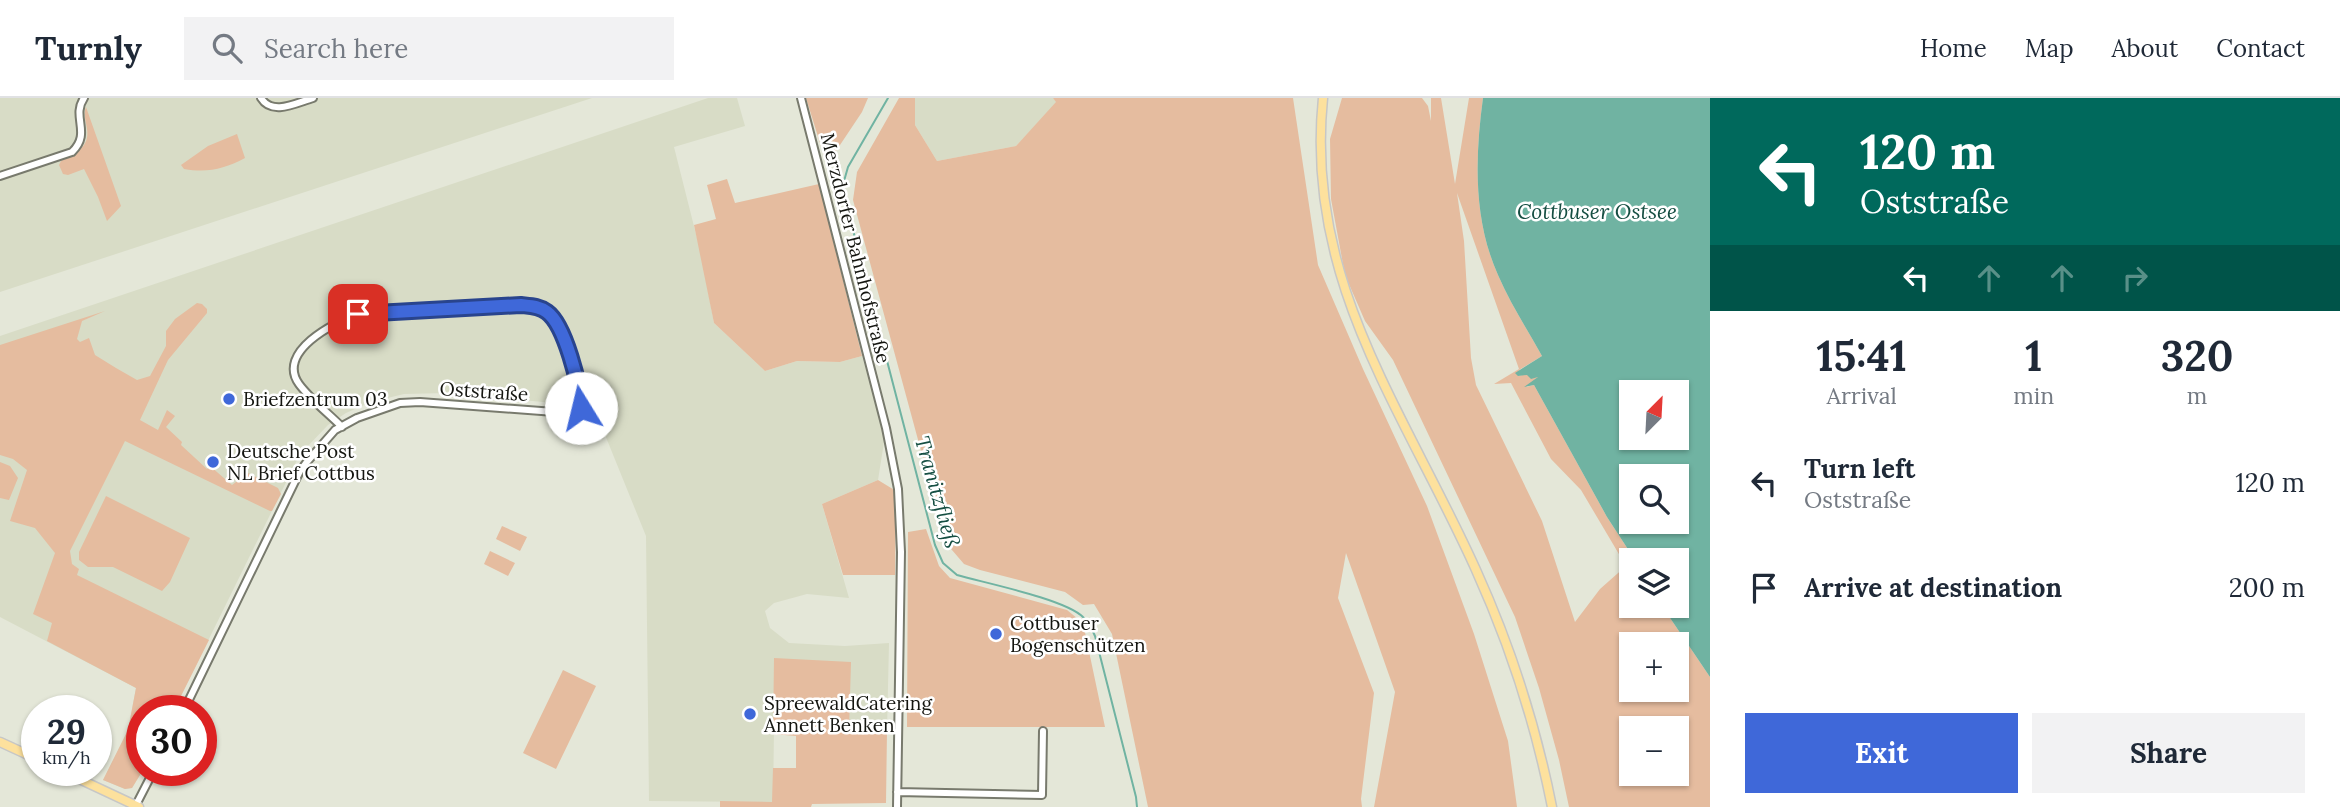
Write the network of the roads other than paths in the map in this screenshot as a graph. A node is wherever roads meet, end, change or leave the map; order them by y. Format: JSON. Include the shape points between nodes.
{"nodes":[{"id":1,"x":84,"y":98,"type":"edge"},
{"id":2,"x":261,"y":98,"type":"edge"},
{"id":3,"x":313,"y":98,"type":"edge"},
{"id":4,"x":801,"y":98,"type":"edge"},
{"id":5,"x":1323,"y":98,"type":"edge"},
{"id":6,"x":0,"y":176,"type":"edge"},
{"id":7,"x":342,"y":427,"type":"junction"},
{"id":8,"x":191,"y":695,"type":"edge"},
{"id":9,"x":1043,"y":731,"type":"dead end"},
{"id":10,"x":0,"y":742,"type":"edge"},
{"id":11,"x":21,"y":752,"type":"edge"},
{"id":12,"x":94,"y":786,"type":"edge"},
{"id":13,"x":146,"y":786,"type":"edge"},
{"id":14,"x":897,"y":792,"type":"junction"},
{"id":15,"x":137,"y":806,"type":"edge"},
{"id":16,"x":897,"y":807,"type":"edge"},
{"id":17,"x":1552,"y":807,"type":"edge"}],
"edges":[{"from":1,"to":6,"type":"street","via":[[78,110],[83,130],[72,152]]},
{"from":2,"to":3,"type":"street","via":[[273,108]]},
{"from":4,"to":14,"type":"street","name":"Merzdorfer Bahnhofstraße","via":[[880,406],[901,510]]},
{"from":5,"to":17,"type":"main road","via":[[1324,202],[1341,282],[1376,370],[1497,618],[1531,718]]},
{"from":7,"to":7,"type":"street","name":"Oststraße","via":[[400,403],[581,414],[580,390],[557,322],[535,306],[358,314],[306,343],[298,352],[293,373]]},
{"from":7,"to":8,"type":"street","name":"Oststraße","via":[[300,471]]},
{"from":9,"to":14,"type":"street","via":[[1042,795]]},
{"from":10,"to":11,"type":"main road"},
{"from":12,"to":15,"type":"main road"},
{"from":13,"to":15,"type":"street"},
{"from":14,"to":16,"type":"street","name":"Merzdorfer Bahnhofstraße"}]}
